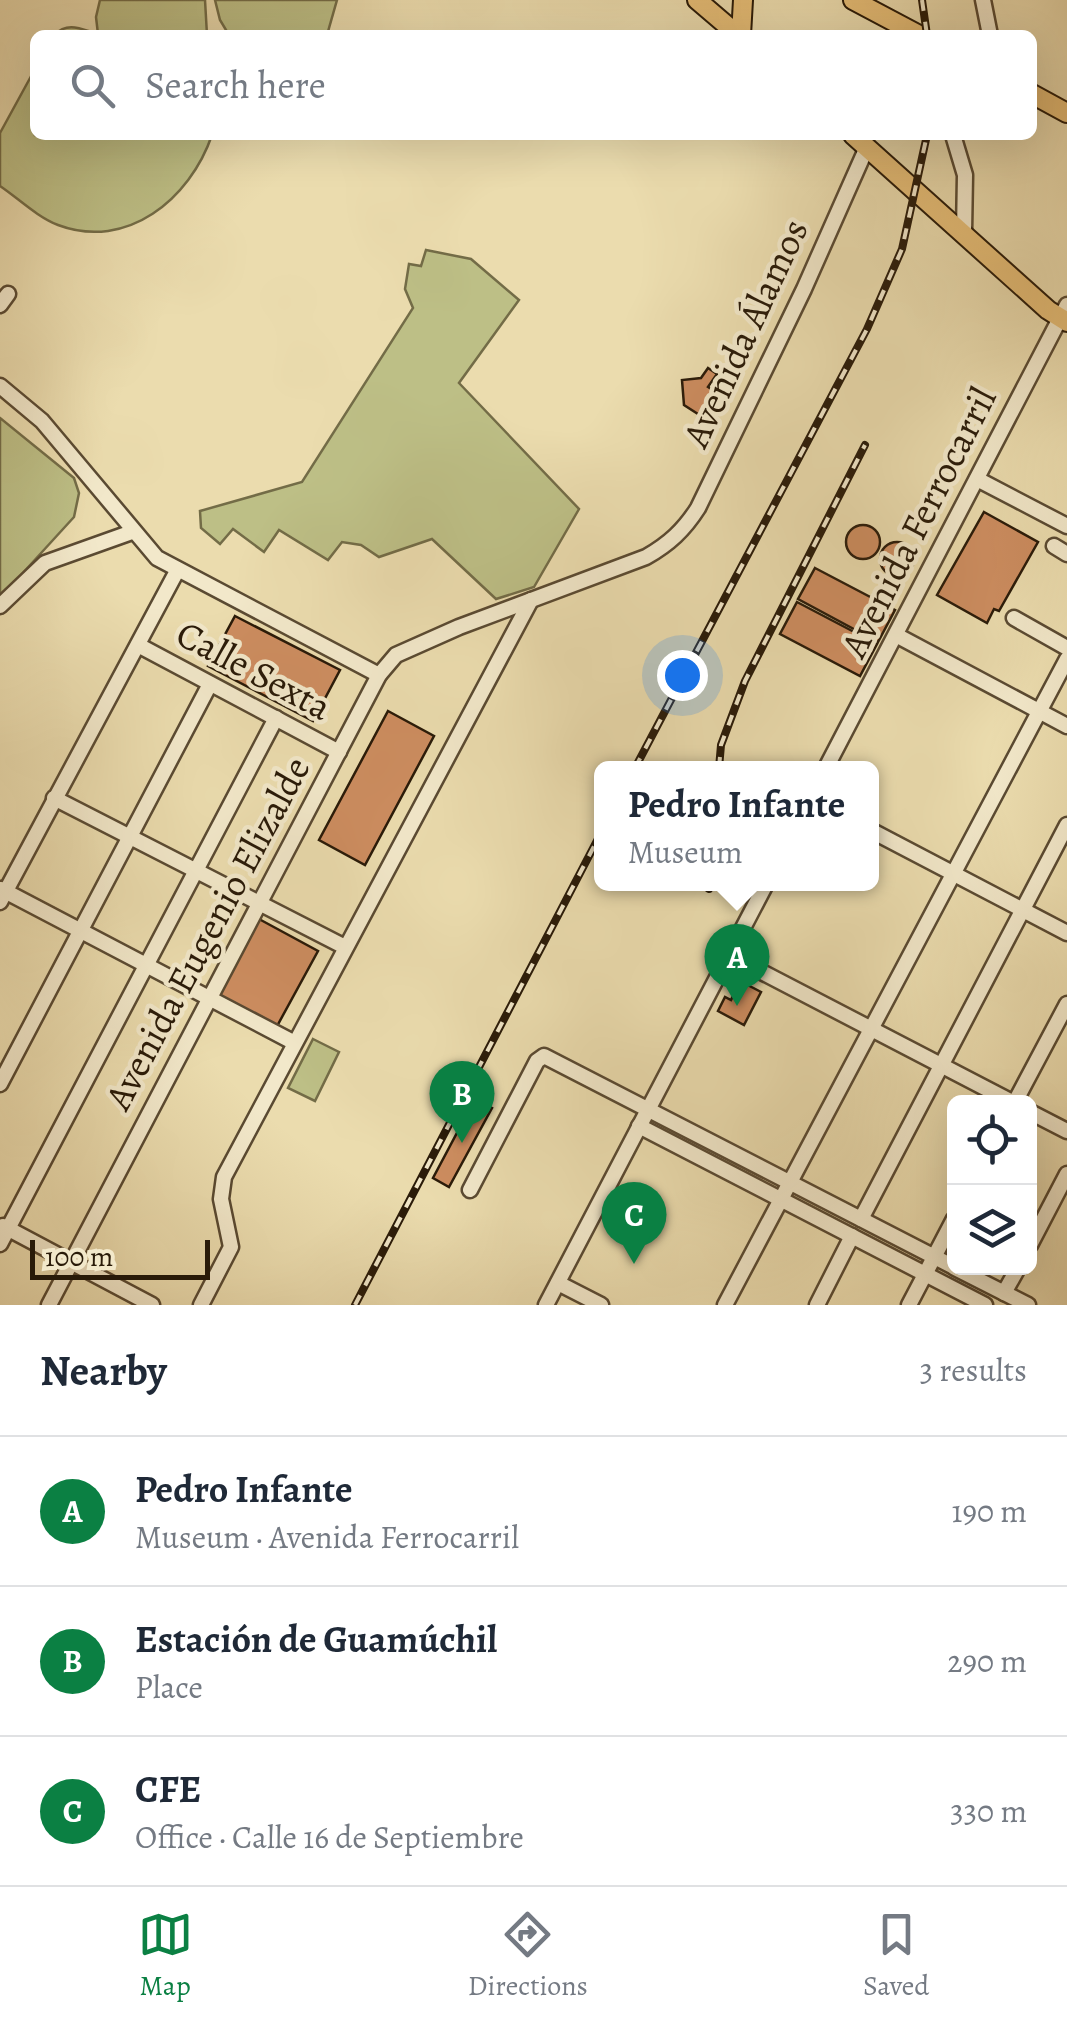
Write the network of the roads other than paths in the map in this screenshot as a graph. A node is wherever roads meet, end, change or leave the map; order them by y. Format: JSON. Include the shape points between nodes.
{"nodes":[{"id":1,"x":696,"y":0,"type":"edge"},
{"id":2,"x":742,"y":0,"type":"edge"},
{"id":3,"x":853,"y":0,"type":"edge"},
{"id":4,"x":984,"y":0,"type":"edge"},
{"id":5,"x":733,"y":30,"type":"edge"},
{"id":6,"x":739,"y":30,"type":"edge"},
{"id":7,"x":910,"y":30,"type":"edge"},
{"id":8,"x":989,"y":30,"type":"edge"},
{"id":9,"x":1037,"y":97,"type":"edge"},
{"id":10,"x":1067,"y":113,"type":"edge"},
{"id":11,"x":954,"y":140,"type":"edge"},
{"id":12,"x":860,"y":141,"type":"edge"},
{"id":13,"x":964,"y":232,"type":"junction"},
{"id":14,"x":1065,"y":315,"type":"edge"},
{"id":15,"x":0,"y":386,"type":"edge"},
{"id":16,"x":977,"y":479,"type":"junction"},
{"id":17,"x":1067,"y":526,"type":"edge"},
{"id":18,"x":132,"y":532,"type":"junction"},
{"id":19,"x":672,"y":541,"type":"joint"},
{"id":20,"x":176,"y":571,"type":"junction"},
{"id":21,"x":531,"y":600,"type":"junction"},
{"id":22,"x":0,"y":606,"type":"edge"},
{"id":23,"x":1014,"y":618,"type":"dead end"},
{"id":24,"x":896,"y":635,"type":"junction"},
{"id":25,"x":138,"y":645,"type":"junction"},
{"id":26,"x":1067,"y":648,"type":"edge"},
{"id":27,"x":1067,"y":659,"type":"edge"},
{"id":28,"x":379,"y":675,"type":"junction"},
{"id":29,"x":210,"y":684,"type":"junction"},
{"id":30,"x":1039,"y":712,"type":"junction"},
{"id":31,"x":276,"y":718,"type":"junction"},
{"id":32,"x":1067,"y":726,"type":"edge"},
{"id":33,"x":339,"y":752,"type":"junction"},
{"id":34,"x":830,"y":761,"type":"edge"},
{"id":35,"x":54,"y":798,"type":"junction"},
{"id":36,"x":1067,"y":826,"type":"edge"},
{"id":37,"x":879,"y":835,"type":"edge"},
{"id":38,"x":130,"y":837,"type":"junction"},
{"id":39,"x":196,"y":871,"type":"junction"},
{"id":40,"x":954,"y":874,"type":"junction"},
{"id":41,"x":762,"y":891,"type":"edge"},
{"id":42,"x":2,"y":894,"type":"edge"},
{"id":43,"x":260,"y":903,"type":"junction"},
{"id":44,"x":1023,"y":909,"type":"junction"},
{"id":45,"x":81,"y":930,"type":"junction"},
{"id":46,"x":1067,"y":932,"type":"edge"},
{"id":47,"x":345,"y":947,"type":"junction"},
{"id":48,"x":729,"y":954,"type":"junction"},
{"id":49,"x":146,"y":965,"type":"junction"},
{"id":50,"x":210,"y":998,"type":"junction"},
{"id":51,"x":1067,"y":1004,"type":"edge"},
{"id":52,"x":871,"y":1029,"type":"junction"},
{"id":53,"x":293,"y":1042,"type":"junction"},
{"id":54,"x":940,"y":1065,"type":"junction"},
{"id":55,"x":0,"y":1084,"type":"edge"},
{"id":56,"x":1000,"y":1095,"type":"edge"},
{"id":57,"x":1018,"y":1095,"type":"edge"},
{"id":58,"x":648,"y":1109,"type":"junction"},
{"id":59,"x":1037,"y":1116,"type":"edge"},
{"id":60,"x":639,"y":1126,"type":"junction"},
{"id":61,"x":1067,"y":1131,"type":"edge"},
{"id":62,"x":1067,"y":1174,"type":"edge"},
{"id":63,"x":790,"y":1182,"type":"junction"},
{"id":64,"x":470,"y":1190,"type":"dead end"},
{"id":65,"x":781,"y":1200,"type":"junction"},
{"id":66,"x":860,"y":1219,"type":"junction"},
{"id":67,"x":4,"y":1226,"type":"edge"},
{"id":68,"x":1037,"y":1232,"type":"edge"},
{"id":69,"x":947,"y":1234,"type":"edge"},
{"id":70,"x":852,"y":1236,"type":"junction"},
{"id":71,"x":0,"y":1244,"type":"edge"},
{"id":72,"x":935,"y":1257,"type":"junction"},
{"id":73,"x":71,"y":1262,"type":"junction"},
{"id":74,"x":947,"y":1263,"type":"edge"},
{"id":75,"x":925,"y":1274,"type":"junction"},
{"id":76,"x":970,"y":1275,"type":"edge"},
{"id":77,"x":1014,"y":1275,"type":"edge"},
{"id":78,"x":558,"y":1283,"type":"junction"},
{"id":79,"x":1004,"y":1293,"type":"junction"},
{"id":80,"x":48,"y":1305,"type":"edge"},
{"id":81,"x":152,"y":1305,"type":"edge"},
{"id":82,"x":201,"y":1305,"type":"edge"},
{"id":83,"x":546,"y":1305,"type":"edge"},
{"id":84,"x":601,"y":1305,"type":"edge"},
{"id":85,"x":725,"y":1305,"type":"edge"},
{"id":86,"x":817,"y":1305,"type":"edge"},
{"id":87,"x":909,"y":1305,"type":"edge"},
{"id":88,"x":985,"y":1305,"type":"edge"},
{"id":89,"x":1028,"y":1305,"type":"edge"}],
"edges":[{"from":1,"to":5,"type":"main road"},
{"from":2,"to":6,"type":"main road"},
{"from":3,"to":7,"type":"main road"},
{"from":4,"to":8,"type":"street"},
{"from":9,"to":10,"type":"main road"},
{"from":11,"to":13,"type":"street","via":[[965,175]]},
{"from":12,"to":13,"type":"main road"},
{"from":12,"to":19,"type":"street","name":"Avenida Álamos","via":[[804,289],[698,508]]},
{"from":13,"to":14,"type":"main road"},
{"from":14,"to":16,"type":"street","name":"Avenida Ferrocarril"},
{"from":15,"to":18,"type":"street","via":[[42,421]]},
{"from":16,"to":17,"type":"street"},
{"from":16,"to":24,"type":"street","name":"Avenida Ferrocarril"},
{"from":18,"to":20,"type":"street"},
{"from":18,"to":22,"type":"street","via":[[45,563]]},
{"from":19,"to":21,"type":"street","name":"Avenida Eugenio Elizalde"},
{"from":20,"to":25,"type":"street"},
{"from":20,"to":28,"type":"street"},
{"from":21,"to":28,"type":"street","name":"Avenida Eugenio Elizalde","via":[[392,657]]},
{"from":21,"to":47,"type":"street"},
{"from":23,"to":26,"type":"street"},
{"from":24,"to":30,"type":"street"},
{"from":24,"to":34,"type":"street","name":"Avenida Ferrocarril"},
{"from":25,"to":29,"type":"street","name":"Calle Sexta"},
{"from":25,"to":35,"type":"street"},
{"from":27,"to":30,"type":"street"},
{"from":28,"to":33,"type":"street","name":"Avenida Eugenio Elizalde"},
{"from":29,"to":31,"type":"street","name":"Calle Sexta"},
{"from":29,"to":38,"type":"street"},
{"from":30,"to":32,"type":"street"},
{"from":30,"to":40,"type":"street"},
{"from":31,"to":33,"type":"street","name":"Calle Sexta"},
{"from":31,"to":39,"type":"street"},
{"from":33,"to":43,"type":"street","name":"Avenida Eugenio Elizalde"},
{"from":35,"to":38,"type":"street"},
{"from":35,"to":42,"type":"street"},
{"from":36,"to":44,"type":"street"},
{"from":37,"to":40,"type":"street"},
{"from":38,"to":39,"type":"street"},
{"from":38,"to":45,"type":"street"},
{"from":39,"to":43,"type":"street"},
{"from":39,"to":49,"type":"street"},
{"from":40,"to":44,"type":"street"},
{"from":40,"to":52,"type":"street"},
{"from":41,"to":48,"type":"street"},
{"from":42,"to":45,"type":"street"},
{"from":43,"to":47,"type":"street"},
{"from":43,"to":50,"type":"street","name":"Avenida Eugenio Elizalde"},
{"from":44,"to":46,"type":"street"},
{"from":44,"to":54,"type":"street"},
{"from":45,"to":49,"type":"street"},
{"from":45,"to":55,"type":"street"},
{"from":47,"to":53,"type":"street"},
{"from":48,"to":52,"type":"street"},
{"from":48,"to":58,"type":"street"},
{"from":49,"to":50,"type":"street"},
{"from":49,"to":67,"type":"street"},
{"from":50,"to":53,"type":"street"},
{"from":50,"to":73,"type":"street","name":"Avenida Eugenio Elizalde"},
{"from":51,"to":57,"type":"street"},
{"from":52,"to":54,"type":"street"},
{"from":52,"to":63,"type":"street"},
{"from":53,"to":82,"type":"street","via":[[224,1178],[221,1199],[231,1247]]},
{"from":54,"to":56,"type":"street"},
{"from":54,"to":66,"type":"street"},
{"from":58,"to":60,"type":"street"},
{"from":58,"to":63,"type":"street"},
{"from":58,"to":64,"type":"street","via":[[541,1056]]},
{"from":59,"to":61,"type":"street"},
{"from":60,"to":65,"type":"street"},
{"from":60,"to":78,"type":"street"},
{"from":62,"to":68,"type":"street"},
{"from":63,"to":65,"type":"street"},
{"from":63,"to":66,"type":"street"},
{"from":65,"to":70,"type":"street"},
{"from":65,"to":85,"type":"street"},
{"from":66,"to":72,"type":"street"},
{"from":67,"to":71,"type":"street"},
{"from":67,"to":73,"type":"street"},
{"from":69,"to":72,"type":"street"},
{"from":70,"to":75,"type":"street"},
{"from":70,"to":86,"type":"street"},
{"from":72,"to":74,"type":"street"},
{"from":72,"to":75,"type":"street"},
{"from":73,"to":80,"type":"street","name":"Avenida Eugenio Elizalde"},
{"from":73,"to":81,"type":"street"},
{"from":75,"to":87,"type":"street"},
{"from":75,"to":88,"type":"street"},
{"from":76,"to":79,"type":"street"},
{"from":77,"to":79,"type":"street"},
{"from":78,"to":83,"type":"street"},
{"from":78,"to":84,"type":"street"},
{"from":79,"to":89,"type":"street"}]}
